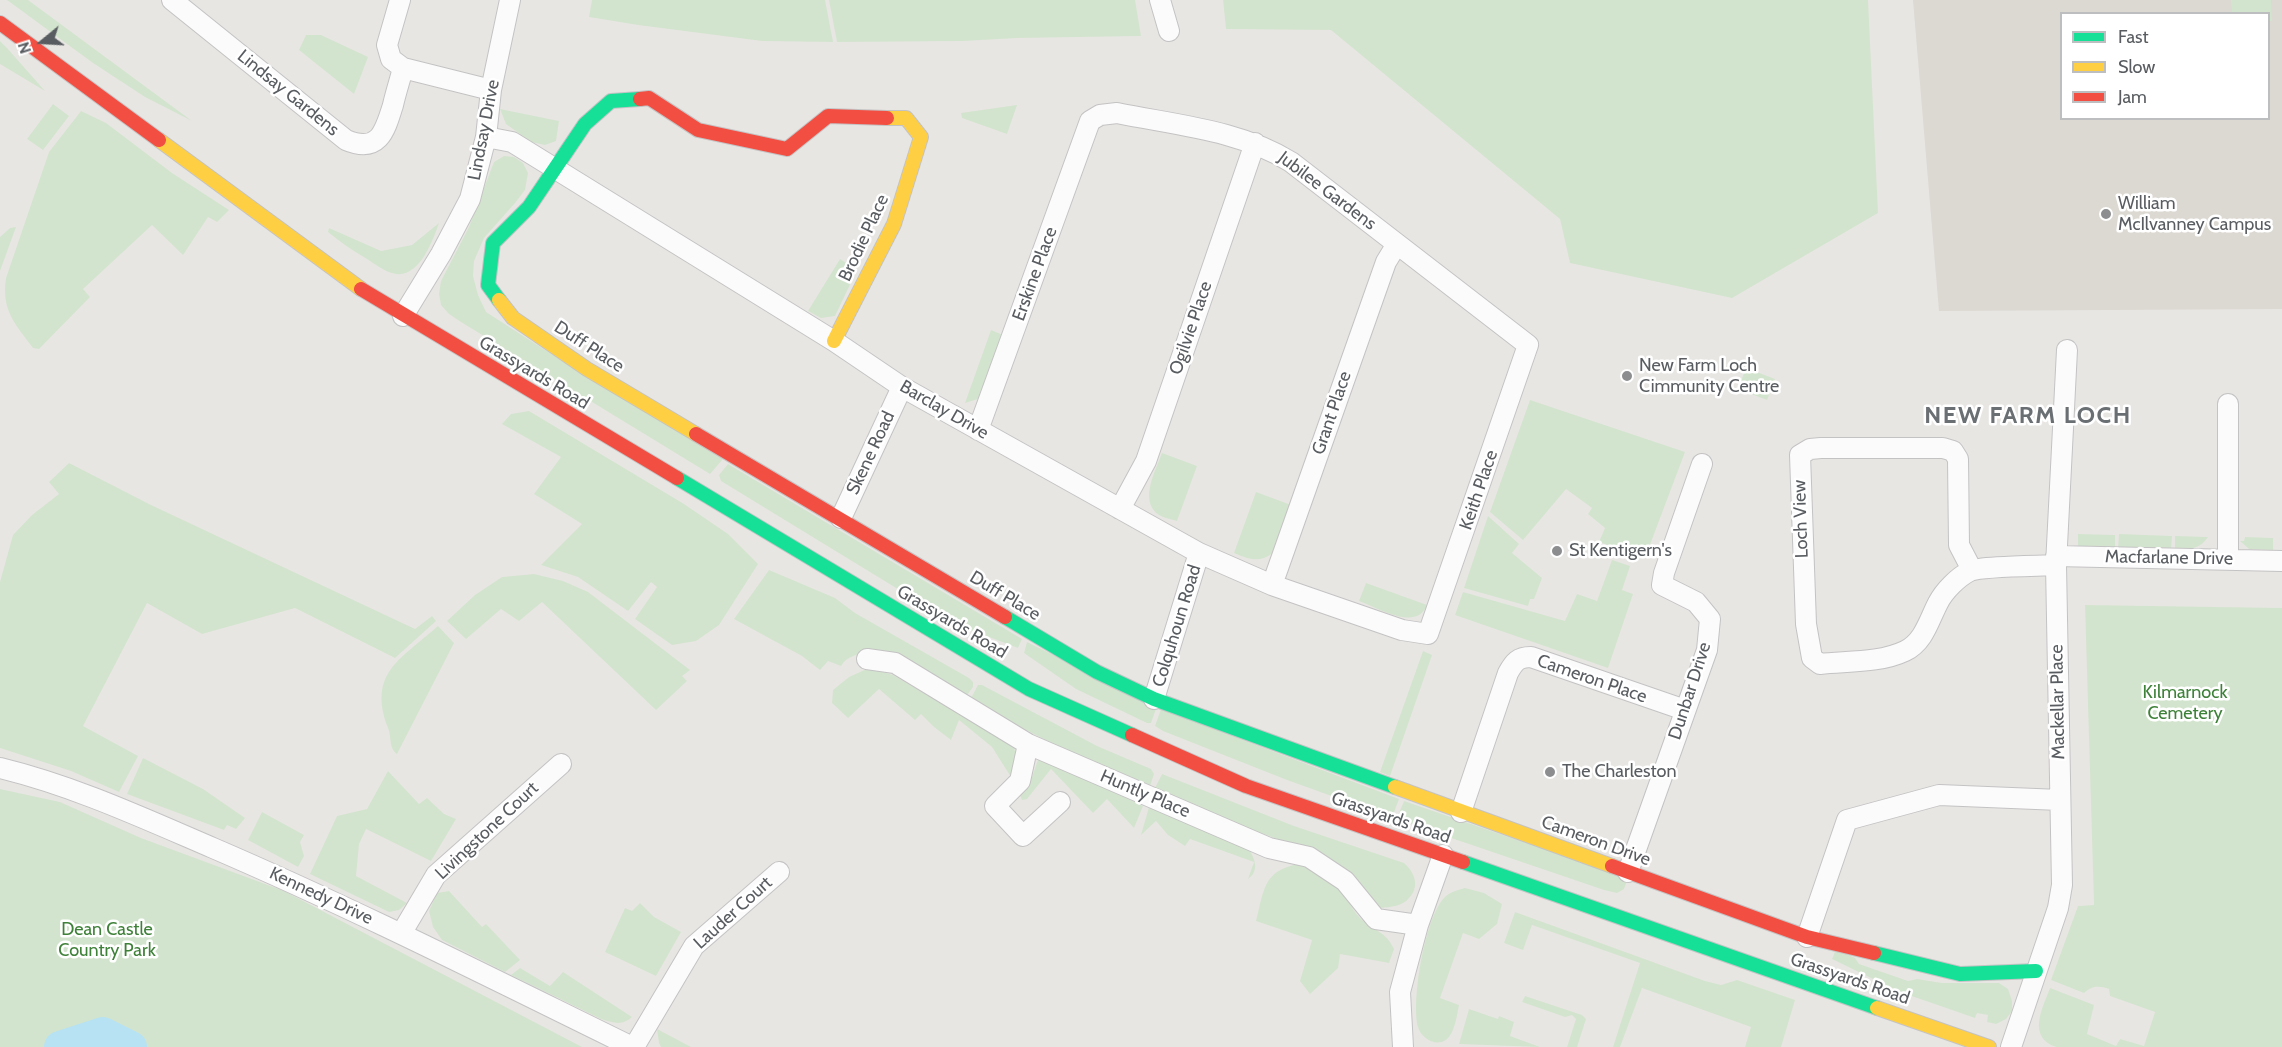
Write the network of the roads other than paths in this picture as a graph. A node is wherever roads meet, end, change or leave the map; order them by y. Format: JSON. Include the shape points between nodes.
{"nodes":[{"id":1,"x":172,"y":0,"type":"edge"},
{"id":2,"x":400,"y":0,"type":"edge"},
{"id":3,"x":510,"y":0,"type":"edge"},
{"id":4,"x":1160,"y":0,"type":"edge"},
{"id":5,"x":0,"y":23,"type":"edge"},
{"id":6,"x":1169,"y":31,"type":"dead end"},
{"id":7,"x":403,"y":68,"type":"junction"},
{"id":8,"x":491,"y":90,"type":"junction"},
{"id":9,"x":906,"y":118,"type":"joint"},
{"id":10,"x":1093,"y":118,"type":"joint"},
{"id":11,"x":486,"y":137,"type":"junction"},
{"id":12,"x":1255,"y":143,"type":"junction"},
{"id":13,"x":557,"y":168,"type":"junction"},
{"id":14,"x":1397,"y":244,"type":"junction"},
{"id":15,"x":403,"y":316,"type":"junction"},
{"id":16,"x":834,"y":341,"type":"junction"},
{"id":17,"x":1528,"y":345,"type":"joint"},
{"id":18,"x":2067,"y":350,"type":"dead end"},
{"id":19,"x":902,"y":387,"type":"junction"},
{"id":20,"x":2228,"y":404,"type":"dead end"},
{"id":21,"x":978,"y":430,"type":"junction"},
{"id":22,"x":1702,"y":464,"type":"dead end"},
{"id":23,"x":1120,"y":509,"type":"junction"},
{"id":24,"x":841,"y":518,"type":"junction"},
{"id":25,"x":1199,"y":553,"type":"junction"},
{"id":26,"x":2228,"y":559,"type":"junction"},
{"id":27,"x":2056,"y":561,"type":"junction"},
{"id":28,"x":2282,"y":561,"type":"edge"},
{"id":29,"x":1972,"y":570,"type":"junction"},
{"id":30,"x":1272,"y":585,"type":"junction"},
{"id":31,"x":1428,"y":634,"type":"joint"},
{"id":32,"x":867,"y":659,"type":"dead end"},
{"id":33,"x":1154,"y":699,"type":"junction"},
{"id":34,"x":1685,"y":710,"type":"junction"},
{"id":35,"x":1028,"y":744,"type":"junction"},
{"id":36,"x":561,"y":764,"type":"dead end"},
{"id":37,"x":0,"y":768,"type":"edge"},
{"id":38,"x":2060,"y":800,"type":"junction"},
{"id":39,"x":1060,"y":802,"type":"dead end"},
{"id":40,"x":1461,"y":812,"type":"junction"},
{"id":41,"x":1443,"y":855,"type":"junction"},
{"id":42,"x":779,"y":872,"type":"dead end"},
{"id":43,"x":1628,"y":872,"type":"junction"},
{"id":44,"x":1418,"y":925,"type":"junction"},
{"id":45,"x":401,"y":934,"type":"junction"},
{"id":46,"x":1807,"y":937,"type":"junction"},
{"id":47,"x":2036,"y":971,"type":"junction"},
{"id":48,"x":633,"y":1047,"type":"edge"},
{"id":49,"x":1403,"y":1047,"type":"edge"},
{"id":50,"x":1989,"y":1047,"type":"edge"},
{"id":51,"x":2011,"y":1047,"type":"edge"}],
"edges":[{"from":1,"to":7,"type":"street","name":"Lindsay Gardens","via":[[354,143],[364,145],[383,134]]},
{"from":2,"to":7,"type":"street","via":[[387,45],[391,59]]},
{"from":3,"to":8,"type":"street","name":"Lindsay Drive"},
{"from":4,"to":6,"type":"street"},
{"from":5,"to":15,"type":"street","name":"Grassyards Road"},
{"from":7,"to":8,"type":"street"},
{"from":8,"to":11,"type":"street","name":"Lindsay Drive"},
{"from":9,"to":13,"type":"street","name":"Duff Place","via":[[828,116],[787,149],[698,130],[649,98],[611,101],[585,124]]},
{"from":9,"to":16,"type":"street","name":"Brodie Place","via":[[921,137],[894,224]]},
{"from":10,"to":12,"type":"street","name":"Jubilee Gardens","via":[[1117,113]]},
{"from":10,"to":21,"type":"street","name":"Erskine Place"},
{"from":11,"to":13,"type":"street","name":"Barclay Drive","via":[[512,142]]},
{"from":11,"to":15,"type":"street","name":"Lindsay Drive","via":[[470,198]]},
{"from":12,"to":14,"type":"street","name":"Jubilee Gardens","via":[[1291,162]]},
{"from":12,"to":23,"type":"street","name":"Ogilvie Place","via":[[1146,461]]},
{"from":13,"to":16,"type":"street","name":"Barclay Drive"},
{"from":13,"to":24,"type":"street","name":"Duff Place","via":[[529,207],[493,243],[488,285],[513,318],[588,369]]},
{"from":14,"to":17,"type":"street","name":"Jubilee Gardens"},
{"from":14,"to":30,"type":"street","name":"Grant Place","via":[[1386,262]]},
{"from":15,"to":41,"type":"street","name":"Grassyards Road","via":[[1029,689],[1246,786]]},
{"from":16,"to":19,"type":"street","name":"Barclay Drive"},
{"from":17,"to":31,"type":"street","name":"Keith Place"},
{"from":18,"to":27,"type":"street","name":"Mackellar Place"},
{"from":19,"to":21,"type":"street","name":"Barclay Drive"},
{"from":19,"to":24,"type":"street","name":"Skene Road"},
{"from":20,"to":26,"type":"street"},
{"from":21,"to":23,"type":"street","name":"Barclay Drive"},
{"from":22,"to":34,"type":"street","name":"Dunbar Drive","via":[[1662,585],[1696,602],[1710,620],[1707,650]]},
{"from":23,"to":25,"type":"street","name":"Barclay Drive"},
{"from":24,"to":33,"type":"street","name":"Duff Place","via":[[1097,672]]},
{"from":25,"to":30,"type":"street","name":"Barclay Drive"},
{"from":25,"to":33,"type":"street","name":"Colquhoun Road"},
{"from":26,"to":27,"type":"street","name":"Macfarlane Drive"},
{"from":26,"to":28,"type":"street","name":"Macfarlane Drive"},
{"from":27,"to":29,"type":"street"},
{"from":27,"to":38,"type":"street","name":"Mackellar Place"},
{"from":29,"to":29,"type":"street","name":"Loch View","via":[[1958,578],[1938,603],[1922,636],[1908,650],[1888,658],[1820,664],[1812,658],[1808,647],[1800,455],[1821,448],[1953,451],[1958,459],[1959,545]]},
{"from":30,"to":31,"type":"street","name":"Barclay Drive","via":[[1402,630]]},
{"from":32,"to":35,"type":"street","name":"Huntly Place","via":[[895,663]]},
{"from":33,"to":40,"type":"street","name":"Cameron Drive"},
{"from":34,"to":40,"type":"street","name":"Cameron Place","via":[[1532,657],[1522,657],[1508,673]]},
{"from":34,"to":43,"type":"street","name":"Dunbar Drive"},
{"from":35,"to":39,"type":"street","via":[[1020,781],[995,806],[1023,836]]},
{"from":35,"to":44,"type":"street","name":"Huntly Place","via":[[1269,848],[1309,857],[1345,881],[1376,919]]},
{"from":36,"to":45,"type":"street","name":"Livingstone Court","via":[[436,875]]},
{"from":37,"to":45,"type":"street","name":"Kennedy Drive","via":[[35,776],[124,809]]},
{"from":38,"to":46,"type":"street","via":[[1939,795],[1847,820]]},
{"from":38,"to":47,"type":"street","name":"Mackellar Place","via":[[2062,885]]},
{"from":40,"to":43,"type":"street","name":"Cameron Drive"},
{"from":41,"to":44,"type":"street"},
{"from":41,"to":50,"type":"street","name":"Grassyards Road"},
{"from":42,"to":48,"type":"street","name":"Lauder Court","via":[[694,946]]},
{"from":43,"to":46,"type":"street","name":"Cameron Drive"},
{"from":44,"to":49,"type":"street","via":[[1401,992]]},
{"from":45,"to":48,"type":"street","name":"Kennedy Drive"},
{"from":46,"to":47,"type":"street","name":"Cameron Drive","via":[[1960,974]]},
{"from":47,"to":51,"type":"street","name":"Mackellar Place"}]}
